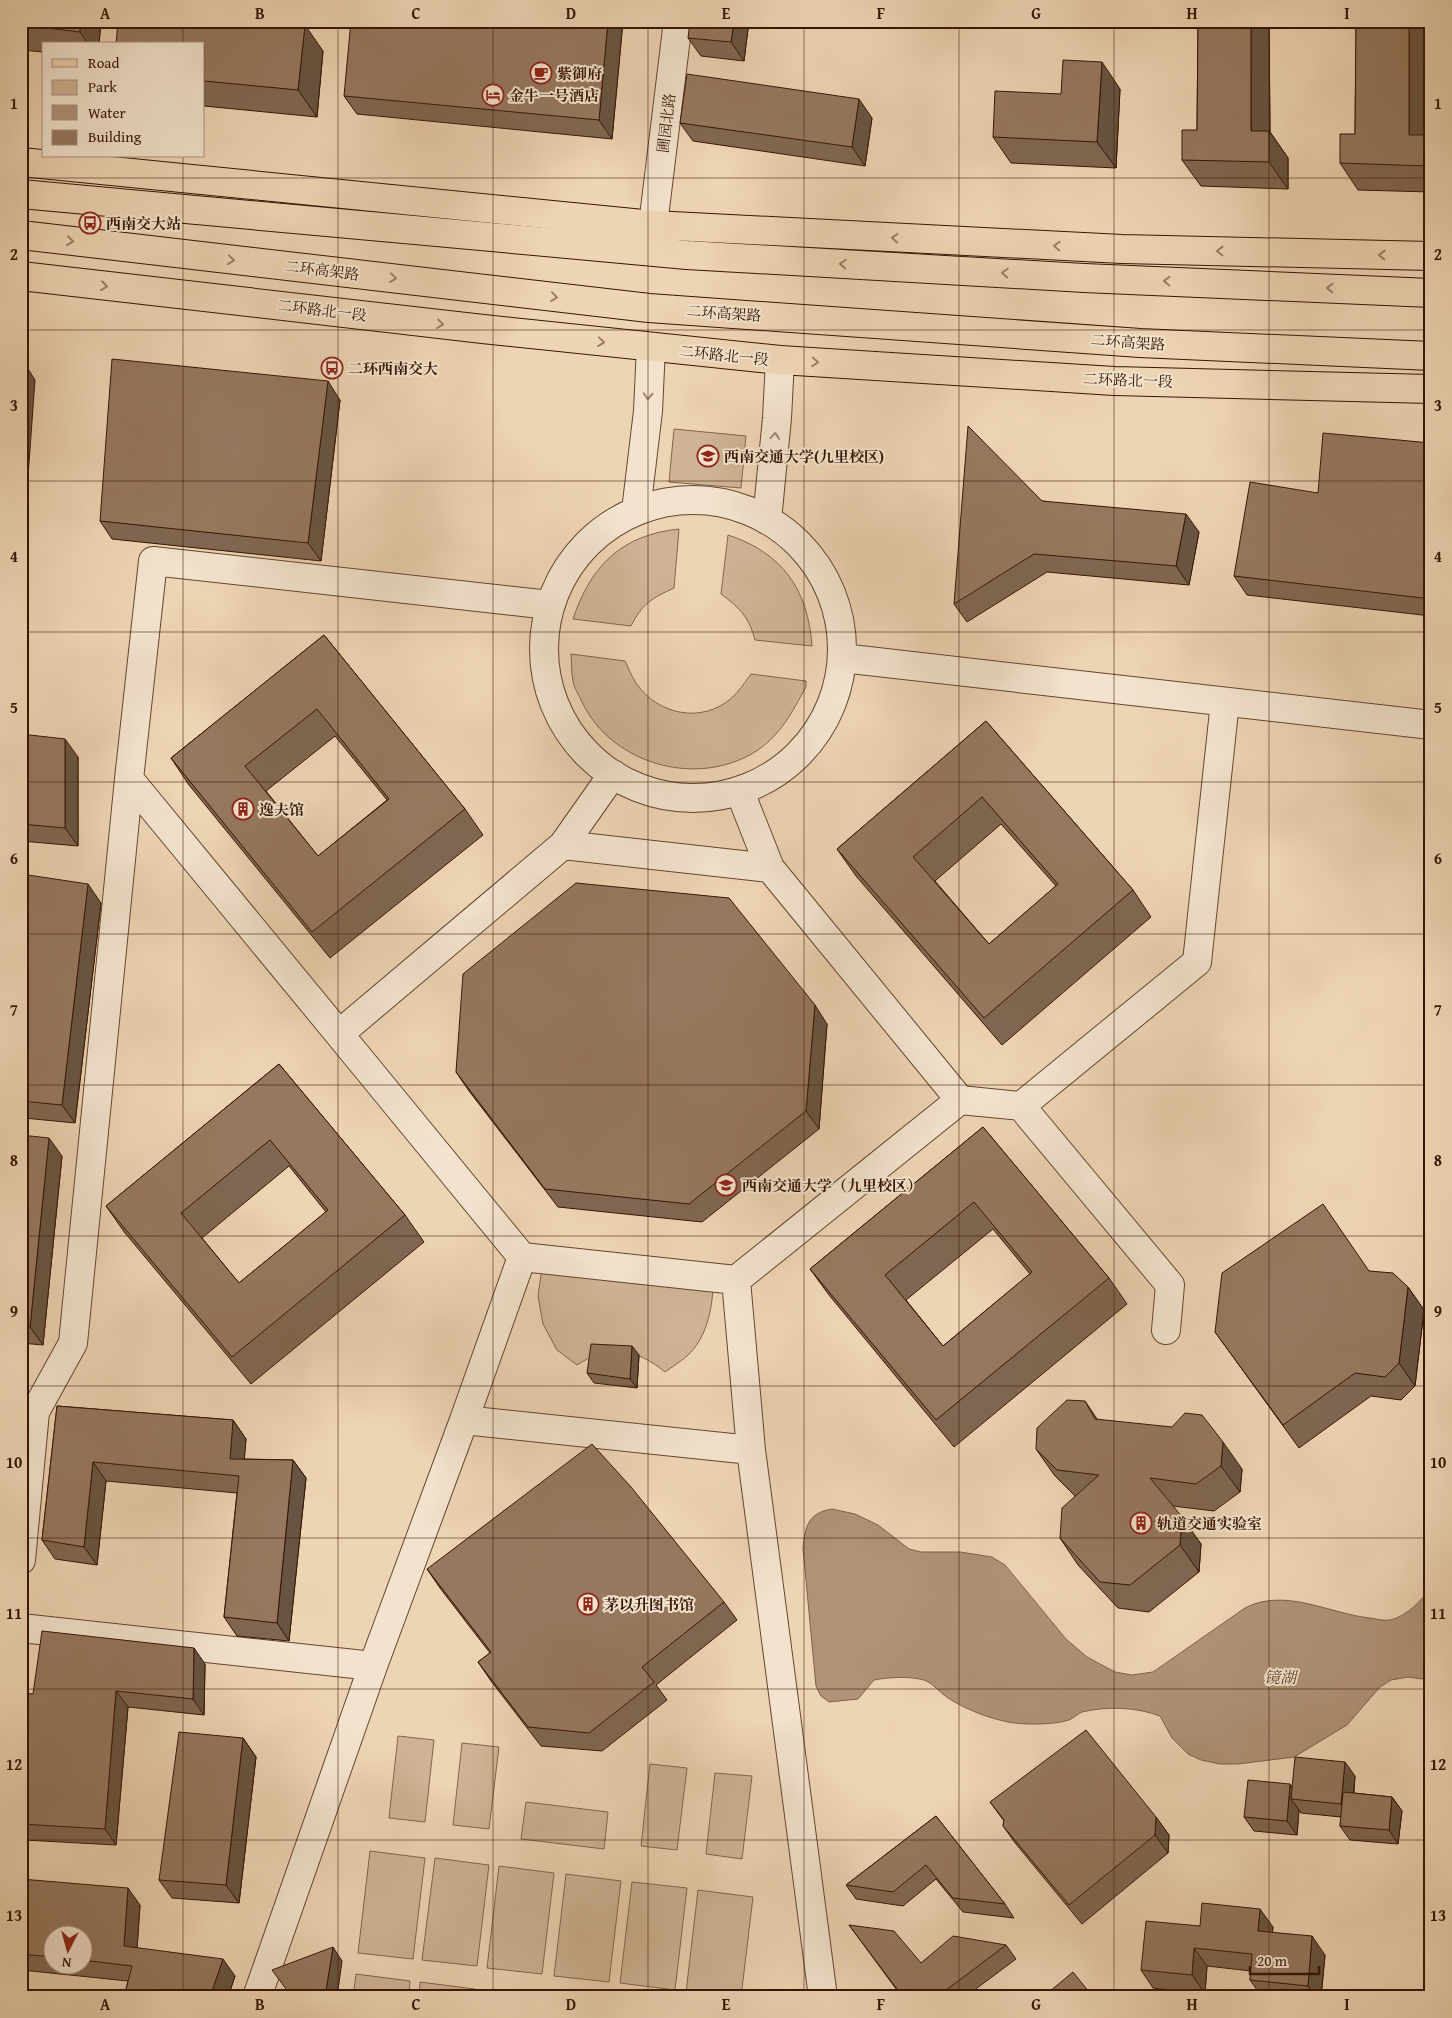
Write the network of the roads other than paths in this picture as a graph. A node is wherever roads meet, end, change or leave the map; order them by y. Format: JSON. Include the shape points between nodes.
{"nodes":[{"id":1,"x":678,"y":21,"type":"edge"},
{"id":2,"x":21,"y":162,"type":"edge"},
{"id":3,"x":21,"y":194,"type":"edge"},
{"id":4,"x":653,"y":225,"type":"junction"},
{"id":5,"x":21,"y":235,"type":"edge"},
{"id":6,"x":1431,"y":256,"type":"edge"},
{"id":7,"x":21,"y":276,"type":"edge"},
{"id":8,"x":1431,"y":293,"type":"edge"},
{"id":9,"x":651,"y":347,"type":"junction"},
{"id":10,"x":1431,"y":356,"type":"edge"},
{"id":11,"x":780,"y":360,"type":"junction"},
{"id":12,"x":1431,"y":389,"type":"edge"},
{"id":13,"x":636,"y":511,"type":"junction"},
{"id":14,"x":767,"y":520,"type":"junction"},
{"id":15,"x":550,"y":606,"type":"junction"},
{"id":16,"x":842,"y":658,"type":"junction"},
{"id":17,"x":1225,"y":702,"type":"junction"},
{"id":18,"x":1431,"y":725,"type":"edge"},
{"id":19,"x":613,"y":774,"type":"junction"},
{"id":20,"x":129,"y":779,"type":"junction"},
{"id":21,"x":740,"y":792,"type":"junction"},
{"id":22,"x":563,"y":845,"type":"junction"},
{"id":23,"x":770,"y":868,"type":"junction"},
{"id":24,"x":339,"y":1034,"type":"junction"},
{"id":25,"x":960,"y":1100,"type":"junction"},
{"id":26,"x":1021,"y":1106,"type":"junction"},
{"id":27,"x":522,"y":1257,"type":"junction"},
{"id":28,"x":736,"y":1280,"type":"junction"},
{"id":29,"x":1166,"y":1330,"type":"dead end"},
{"id":30,"x":464,"y":1420,"type":"junction"},
{"id":31,"x":752,"y":1450,"type":"junction"},
{"id":32,"x":21,"y":1560,"type":"edge"},
{"id":33,"x":21,"y":1628,"type":"edge"},
{"id":34,"x":373,"y":1666,"type":"junction"},
{"id":35,"x":258,"y":1997,"type":"edge"},
{"id":36,"x":823,"y":1997,"type":"edge"}],
"edges":[{"from":1,"to":4,"type":"street","name":"圃园北路"},
{"from":2,"to":4,"type":"main road"},
{"from":8,"to":3,"type":"main road","one_way":true,"via":[[1084,278],[687,255]]},
{"from":6,"to":4,"type":"main road","one_way":true,"via":[[1122,249]]},
{"from":5,"to":10,"type":"main road","name":"二环高架路","one_way":true,"via":[[648,308],[1140,343]]},
{"from":7,"to":9,"type":"main road","name":"二环路北一段","one_way":true},
{"from":9,"to":11,"type":"main road","name":"二环路北一段"},
{"from":9,"to":13,"type":"street","one_way":true,"via":[[648,411]]},
{"from":11,"to":12,"type":"main road","name":"二环路北一段","one_way":true,"via":[[1114,381]]},
{"from":14,"to":11,"type":"street","one_way":true},
{"from":13,"to":14,"type":"street","via":[[651,505],[702,499],[753,511]]},
{"from":13,"to":15,"type":"street","via":[[608,525],[574,557]]},
{"from":14,"to":16,"type":"street","via":[[797,539],[828,581],[844,630]]},
{"from":15,"to":19,"type":"street","via":[[543,644],[549,691],[568,733],[601,768]]},
{"from":15,"to":20,"type":"street","via":[[153,561]]},
{"from":16,"to":17,"type":"street"},
{"from":16,"to":21,"type":"street","via":[[841,682],[821,730],[786,768]]},
{"from":17,"to":18,"type":"street"},
{"from":17,"to":26,"type":"street","via":[[1197,962]]},
{"from":19,"to":21,"type":"street","via":[[642,790],[688,799]]},
{"from":19,"to":22,"type":"street"},
{"from":20,"to":24,"type":"street"},
{"from":20,"to":32,"type":"street","via":[[73,1344],[35,1412]]},
{"from":21,"to":23,"type":"street"},
{"from":22,"to":23,"type":"street"},
{"from":22,"to":24,"type":"street"},
{"from":23,"to":25,"type":"street"},
{"from":24,"to":27,"type":"street"},
{"from":25,"to":26,"type":"street"},
{"from":25,"to":28,"type":"street"},
{"from":26,"to":29,"type":"street","via":[[1170,1285]]},
{"from":27,"to":28,"type":"street"},
{"from":27,"to":30,"type":"street"},
{"from":28,"to":31,"type":"street"},
{"from":30,"to":31,"type":"street"},
{"from":30,"to":34,"type":"street"},
{"from":31,"to":36,"type":"street"},
{"from":33,"to":34,"type":"street"},
{"from":34,"to":35,"type":"street"}]}
